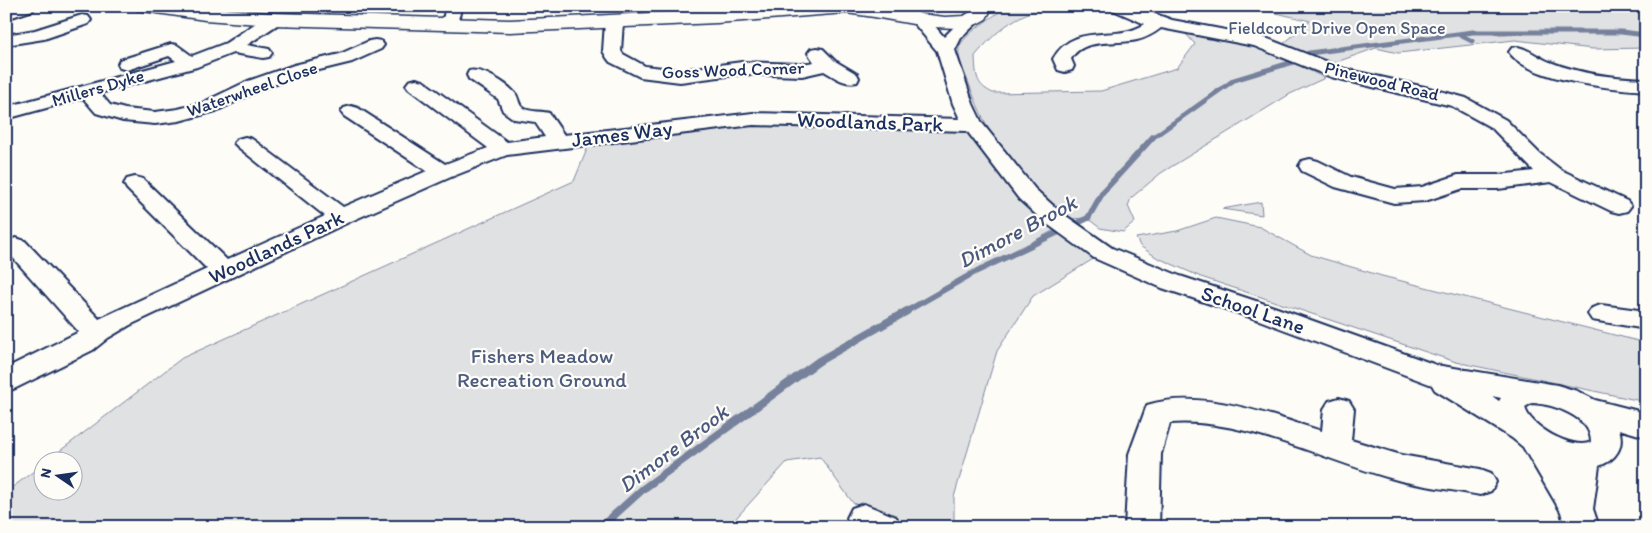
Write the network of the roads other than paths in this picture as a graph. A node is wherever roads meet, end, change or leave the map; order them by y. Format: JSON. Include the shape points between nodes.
{"nodes":[{"id":1,"x":27,"y":6,"type":"edge"},
{"id":2,"x":143,"y":6,"type":"edge"},
{"id":3,"x":453,"y":6,"type":"edge"},
{"id":4,"x":893,"y":6,"type":"edge"},
{"id":5,"x":1119,"y":6,"type":"edge"},
{"id":6,"x":849,"y":7,"type":"edge"},
{"id":7,"x":983,"y":10,"type":"edge"},
{"id":8,"x":715,"y":12,"type":"edge"},
{"id":9,"x":6,"y":14,"type":"edge"},
{"id":10,"x":274,"y":19,"type":"junction"},
{"id":11,"x":82,"y":20,"type":"dead end"},
{"id":12,"x":917,"y":20,"type":"junction"},
{"id":13,"x":614,"y":22,"type":"junction"},
{"id":14,"x":1158,"y":23,"type":"junction"},
{"id":15,"x":446,"y":24,"type":"junction"},
{"id":16,"x":11,"y":42,"type":"edge"},
{"id":17,"x":375,"y":45,"type":"dead end"},
{"id":18,"x":232,"y":47,"type":"junction"},
{"id":19,"x":946,"y":50,"type":"junction"},
{"id":20,"x":263,"y":52,"type":"dead end"},
{"id":21,"x":1519,"y":52,"type":"dead end"},
{"id":22,"x":190,"y":63,"type":"junction"},
{"id":23,"x":127,"y":64,"type":"dead end"},
{"id":24,"x":1065,"y":66,"type":"dead end"},
{"id":25,"x":640,"y":71,"type":"junction"},
{"id":26,"x":476,"y":75,"type":"dead end"},
{"id":27,"x":850,"y":78,"type":"dead end"},
{"id":28,"x":622,"y":82,"type":"dead end"},
{"id":29,"x":416,"y":85,"type":"dead end"},
{"id":30,"x":1646,"y":85,"type":"edge"},
{"id":31,"x":87,"y":91,"type":"junction"},
{"id":32,"x":351,"y":112,"type":"dead end"},
{"id":33,"x":6,"y":113,"type":"edge"},
{"id":34,"x":768,"y":119,"type":"joint"},
{"id":35,"x":973,"y":125,"type":"junction"},
{"id":36,"x":558,"y":142,"type":"junction"},
{"id":37,"x":245,"y":143,"type":"dead end"},
{"id":38,"x":503,"y":149,"type":"junction"},
{"id":39,"x":1310,"y":166,"type":"dead end"},
{"id":40,"x":442,"y":172,"type":"junction"},
{"id":41,"x":1555,"y":175,"type":"junction"},
{"id":42,"x":135,"y":184,"type":"dead end"},
{"id":43,"x":1619,"y":206,"type":"dead end"},
{"id":44,"x":341,"y":217,"type":"junction"},
{"id":45,"x":16,"y":246,"type":"dead end"},
{"id":46,"x":224,"y":272,"type":"junction"},
{"id":47,"x":1601,"y":314,"type":"dead end"},
{"id":48,"x":1646,"y":320,"type":"edge"},
{"id":49,"x":98,"y":331,"type":"junction"},
{"id":50,"x":1433,"y":375,"type":"junction"},
{"id":51,"x":6,"y":381,"type":"edge"},
{"id":52,"x":1527,"y":392,"type":"junction"},
{"id":53,"x":1339,"y":408,"type":"dead end"},
{"id":54,"x":1584,"y":409,"type":"junction"},
{"id":55,"x":1646,"y":424,"type":"edge"},
{"id":56,"x":1528,"y":434,"type":"junction"},
{"id":57,"x":1646,"y":434,"type":"edge"},
{"id":58,"x":1597,"y":447,"type":"junction"},
{"id":59,"x":1335,"y":448,"type":"junction"},
{"id":60,"x":1480,"y":482,"type":"dead end"},
{"id":61,"x":1579,"y":518,"type":"edge"},
{"id":62,"x":1142,"y":527,"type":"edge"}],
"edges":[{"from":1,"to":9,"type":"street"},
{"from":2,"to":10,"type":"street"},
{"from":3,"to":15,"type":"street","via":[[452,17]]},
{"from":4,"to":12,"type":"street","via":[[904,16]]},
{"from":5,"to":14,"type":"street","name":"Pinewood Road"},
{"from":6,"to":8,"type":"street"},
{"from":6,"to":12,"type":"street"},
{"from":7,"to":12,"type":"street","via":[[948,23]]},
{"from":7,"to":19,"type":"street","via":[[953,36]]},
{"from":8,"to":13,"type":"street"},
{"from":10,"to":15,"type":"street"},
{"from":10,"to":18,"type":"street","name":"Millers Dyke"},
{"from":11,"to":16,"type":"street"},
{"from":12,"to":19,"type":"street"},
{"from":13,"to":15,"type":"street","via":[[510,26]]},
{"from":13,"to":25,"type":"street","name":"Goss Wood Corner","via":[[612,51],[616,58]]},
{"from":14,"to":24,"type":"street","via":[[1139,34],[1072,45],[1062,60]]},
{"from":14,"to":41,"type":"street","name":"Pinewood Road","via":[[1260,42],[1336,73],[1461,103],[1500,125],[1536,163]]},
{"from":17,"to":31,"type":"street","name":"Waterwheel Close","via":[[346,58],[255,85],[209,107],[149,123],[103,109]]},
{"from":18,"to":20,"type":"street"},
{"from":18,"to":22,"type":"street","name":"Millers Dyke"},
{"from":19,"to":35,"type":"street"},
{"from":21,"to":30,"type":"street","via":[[1536,64],[1595,81]]},
{"from":22,"to":23,"type":"street","name":"Millers Dyke","via":[[178,46]]},
{"from":22,"to":31,"type":"street","name":"Millers Dyke"},
{"from":25,"to":27,"type":"street","name":"Goss Wood Corner","via":[[680,76],[742,68],[802,70],[821,59]]},
{"from":25,"to":28,"type":"street","name":"Goss Wood Corner"},
{"from":26,"to":36,"type":"street","name":"James Way","via":[[506,96],[510,107],[521,115],[542,117]]},
{"from":29,"to":38,"type":"street"},
{"from":31,"to":33,"type":"street","name":"Millers Dyke"},
{"from":32,"to":40,"type":"street"},
{"from":34,"to":35,"type":"street","name":"Woodlands Park"},
{"from":34,"to":36,"type":"street","name":"James Way"},
{"from":35,"to":50,"type":"street","name":"School Lane","via":[[1026,194],[1103,253],[1170,282],[1268,314]]},
{"from":36,"to":38,"type":"street","name":"Woodlands Park"},
{"from":37,"to":44,"type":"street"},
{"from":38,"to":40,"type":"street","name":"Woodlands Park"},
{"from":39,"to":41,"type":"street","via":[[1334,186],[1394,196],[1425,194],[1458,182],[1498,182]]},
{"from":40,"to":44,"type":"street","name":"Woodlands Park"},
{"from":41,"to":43,"type":"street","name":"Pinewood Road"},
{"from":42,"to":46,"type":"street"},
{"from":44,"to":46,"type":"street","name":"Woodlands Park"},
{"from":45,"to":49,"type":"street","via":[[88,325]]},
{"from":46,"to":49,"type":"street","name":"Woodlands Park"},
{"from":47,"to":48,"type":"street"},
{"from":49,"to":51,"type":"street","name":"Woodlands Park","via":[[82,343]]},
{"from":50,"to":52,"type":"street","name":"School Lane"},
{"from":50,"to":56,"type":"street","name":"School Lane"},
{"from":52,"to":54,"type":"street","name":"School Lane","via":[[1562,397]]},
{"from":52,"to":56,"type":"street","via":[[1515,397],[1510,404],[1514,420]]},
{"from":53,"to":59,"type":"street"},
{"from":54,"to":55,"type":"street"},
{"from":54,"to":58,"type":"street","via":[[1599,422]]},
{"from":56,"to":58,"type":"street","name":"School Lane","via":[[1557,451]]},
{"from":56,"to":61,"type":"street"},
{"from":57,"to":58,"type":"street"},
{"from":58,"to":61,"type":"street"},
{"from":59,"to":60,"type":"street","via":[[1401,468]]},
{"from":59,"to":62,"type":"street","via":[[1231,417],[1192,410],[1158,412],[1145,454]]}]}
